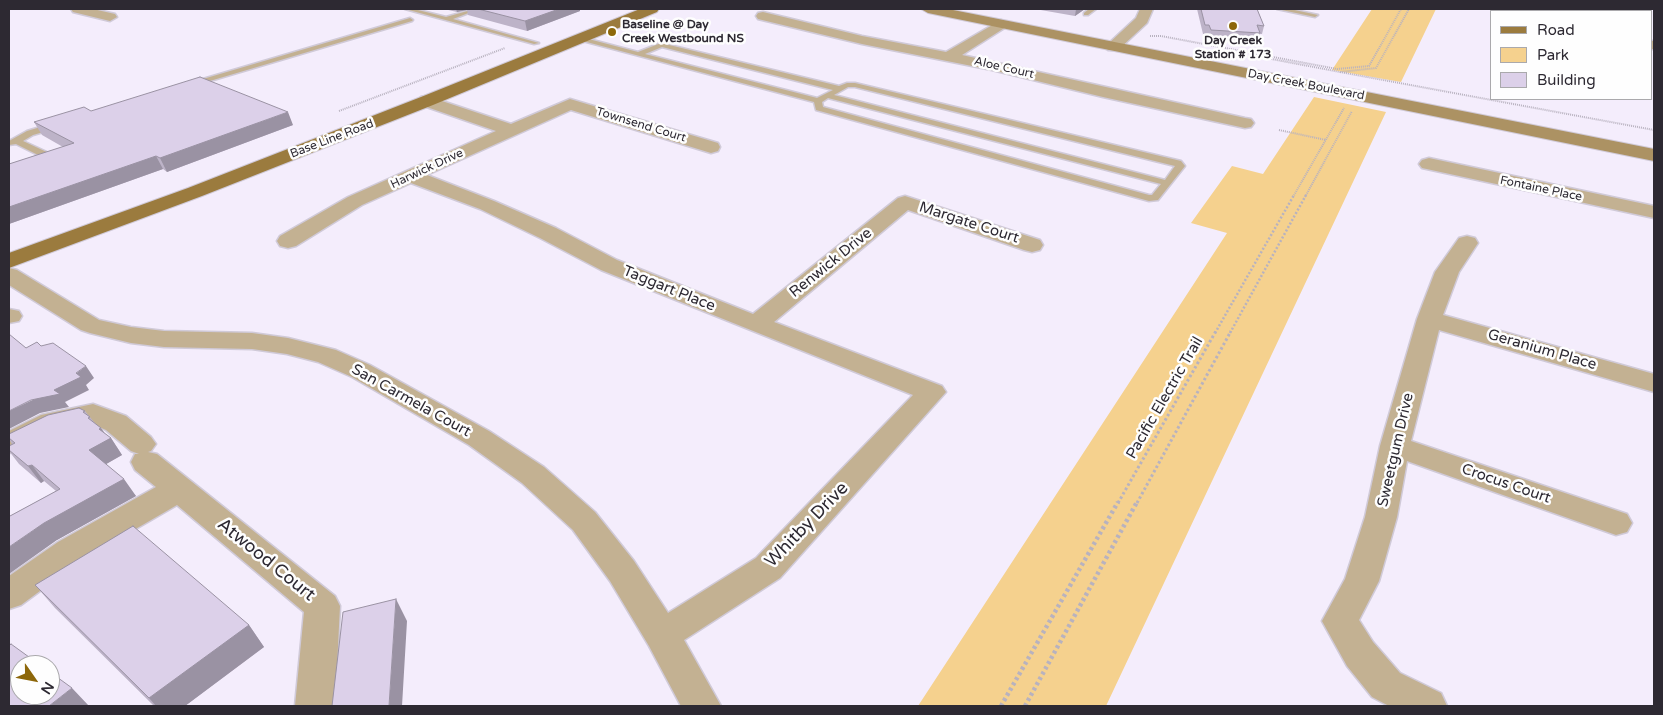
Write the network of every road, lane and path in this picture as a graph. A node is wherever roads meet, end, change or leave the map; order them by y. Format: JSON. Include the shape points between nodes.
{"nodes":[{"id":1,"x":78,"y":9,"type":"edge"},
{"id":2,"x":408,"y":9,"type":"edge"},
{"id":3,"x":618,"y":9,"type":"edge"},
{"id":4,"x":652,"y":9,"type":"edge"},
{"id":5,"x":928,"y":9,"type":"edge"},
{"id":6,"x":980,"y":9,"type":"edge"},
{"id":7,"x":1092,"y":9,"type":"edge"},
{"id":8,"x":1146,"y":9,"type":"edge"},
{"id":9,"x":1280,"y":9,"type":"edge"},
{"id":10,"x":1401,"y":9,"type":"edge"},
{"id":11,"x":1409,"y":9,"type":"edge"},
{"id":12,"x":469,"y":11,"type":"dead end"},
{"id":13,"x":1086,"y":14,"type":"dead end"},
{"id":14,"x":1316,"y":15,"type":"dead end"},
{"id":15,"x":764,"y":16,"type":"dead end"},
{"id":16,"x":110,"y":17,"type":"dead end"},
{"id":17,"x":446,"y":19,"type":"junction"},
{"id":18,"x":410,"y":20,"type":"dead end"},
{"id":19,"x":1001,"y":24,"type":"junction"},
{"id":20,"x":1149,"y":36,"type":"dead end"},
{"id":21,"x":581,"y":39,"type":"junction"},
{"id":22,"x":1118,"y":42,"type":"junction"},
{"id":23,"x":536,"y":43,"type":"junction"},
{"id":24,"x":511,"y":46,"type":"dead end"},
{"id":25,"x":638,"y":54,"type":"junction"},
{"id":26,"x":949,"y":56,"type":"junction"},
{"id":27,"x":1368,"y":66,"type":"junction"},
{"id":28,"x":1377,"y":67,"type":"junction"},
{"id":29,"x":186,"y":85,"type":"edge"},
{"id":30,"x":840,"y":89,"type":"junction"},
{"id":31,"x":454,"y":91,"type":"junction"},
{"id":32,"x":828,"y":96,"type":"junction"},
{"id":33,"x":1490,"y":100,"type":"edge"},
{"id":34,"x":1492,"y":100,"type":"edge"},
{"id":35,"x":818,"y":101,"type":"junction"},
{"id":36,"x":1348,"y":101,"type":"dead end"},
{"id":37,"x":427,"y":102,"type":"junction"},
{"id":38,"x":1356,"y":103,"type":"dead end"},
{"id":39,"x":570,"y":104,"type":"joint"},
{"id":40,"x":340,"y":111,"type":"dead end"},
{"id":41,"x":67,"y":122,"type":"edge"},
{"id":42,"x":1245,"y":123,"type":"dead end"},
{"id":43,"x":510,"y":130,"type":"junction"},
{"id":44,"x":1280,"y":130,"type":"dead end"},
{"id":45,"x":1654,"y":130,"type":"edge"},
{"id":46,"x":288,"y":138,"type":"dead end"},
{"id":47,"x":1326,"y":140,"type":"junction"},
{"id":48,"x":1654,"y":140,"type":"edge"},
{"id":49,"x":13,"y":142,"type":"edge"},
{"id":50,"x":711,"y":147,"type":"dead end"},
{"id":51,"x":243,"y":155,"type":"dead end"},
{"id":52,"x":1654,"y":155,"type":"edge"},
{"id":53,"x":32,"y":161,"type":"edge"},
{"id":54,"x":1429,"y":164,"type":"dead end"},
{"id":55,"x":412,"y":176,"type":"junction"},
{"id":56,"x":1167,"y":183,"type":"junction"},
{"id":57,"x":905,"y":202,"type":"joint"},
{"id":58,"x":1654,"y":212,"type":"edge"},
{"id":59,"x":288,"y":241,"type":"dead end"},
{"id":60,"x":9,"y":242,"type":"edge"},
{"id":61,"x":1467,"y":243,"type":"dead end"},
{"id":62,"x":1032,"y":244,"type":"dead end"},
{"id":63,"x":9,"y":261,"type":"edge"},
{"id":64,"x":9,"y":275,"type":"edge"},
{"id":65,"x":1429,"y":319,"type":"junction"},
{"id":66,"x":756,"y":324,"type":"junction"},
{"id":67,"x":1654,"y":383,"type":"edge"},
{"id":68,"x":932,"y":392,"type":"joint"},
{"id":69,"x":9,"y":443,"type":"edge"},
{"id":70,"x":1395,"y":446,"type":"junction"},
{"id":71,"x":178,"y":489,"type":"junction"},
{"id":72,"x":1616,"y":523,"type":"dead end"},
{"id":73,"x":9,"y":595,"type":"edge"},
{"id":74,"x":662,"y":635,"type":"junction"},
{"id":75,"x":315,"y":706,"type":"edge"},
{"id":76,"x":701,"y":706,"type":"edge"},
{"id":77,"x":1001,"y":706,"type":"edge"},
{"id":78,"x":1025,"y":706,"type":"edge"},
{"id":79,"x":1427,"y":706,"type":"edge"}],
"edges":[{"from":1,"to":16,"type":"street"},
{"from":2,"to":17,"type":"lane"},
{"from":3,"to":23,"type":"main road","name":"Base Line Road"},
{"from":4,"to":21,"type":"main road","name":"Base Line Road"},
{"from":5,"to":19,"type":"main road","name":"Day Creek Boulevard"},
{"from":6,"to":22,"type":"main road","name":"Day Creek Boulevard"},
{"from":7,"to":13,"type":"lane"},
{"from":8,"to":22,"type":"street","via":[[1142,20]]},
{"from":9,"to":14,"type":"lane"},
{"from":10,"to":27,"type":"path"},
{"from":11,"to":28,"type":"path"},
{"from":12,"to":17,"type":"lane"},
{"from":15,"to":26,"type":"street","name":"Aloe Court","via":[[862,40]]},
{"from":17,"to":23,"type":"lane"},
{"from":18,"to":29,"type":"lane"},
{"from":19,"to":22,"type":"main road","name":"Day Creek Boulevard"},
{"from":19,"to":26,"type":"street"},
{"from":20,"to":27,"type":"path","via":[[1337,69]]},
{"from":21,"to":25,"type":"lane"},
{"from":21,"to":31,"type":"main road","name":"Base Line Road"},
{"from":22,"to":48,"type":"main road","name":"Day Creek Boulevard"},
{"from":22,"to":52,"type":"main road","name":"Day Creek Boulevard"},
{"from":23,"to":31,"type":"main road","via":[[540,49],[477,74]]},
{"from":23,"to":46,"type":"main road","name":"Base Line Road"},
{"from":24,"to":40,"type":"path"},
{"from":25,"to":30,"type":"lane","via":[[661,45]]},
{"from":25,"to":35,"type":"lane"},
{"from":26,"to":42,"type":"street","name":"Aloe Court"},
{"from":27,"to":28,"type":"path"},
{"from":28,"to":33,"type":"path","via":[[1340,72]]},
{"from":30,"to":32,"type":"lane"},
{"from":30,"to":56,"type":"lane","via":[[855,85],[1178,163],[1180,166]]},
{"from":31,"to":37,"type":"main road","name":"Base Line Road"},
{"from":32,"to":35,"type":"lane"},
{"from":32,"to":56,"type":"lane"},
{"from":34,"to":45,"type":"path"},
{"from":35,"to":56,"type":"lane","via":[[819,108],[1148,198],[1155,198]]},
{"from":36,"to":47,"type":"path","name":"Pacific Electric Trail"},
{"from":37,"to":43,"type":"street"},
{"from":37,"to":63,"type":"main road","name":"Base Line Road"},
{"from":38,"to":78,"type":"path","name":"Pacific Electric Trail"},
{"from":39,"to":43,"type":"street","name":"Harwick Drive"},
{"from":39,"to":50,"type":"street","name":"Townsend Court"},
{"from":41,"to":49,"type":"lane","via":[[30,133]]},
{"from":43,"to":55,"type":"street","name":"Harwick Drive"},
{"from":44,"to":47,"type":"path"},
{"from":47,"to":77,"type":"path","name":"Pacific Electric Trail"},
{"from":49,"to":53,"type":"lane","via":[[48,156]]},
{"from":51,"to":60,"type":"main road"},
{"from":54,"to":58,"type":"street","name":"Fontaine Place"},
{"from":55,"to":59,"type":"street","name":"Harwick Drive","via":[[355,202]]},
{"from":55,"to":66,"type":"street","name":"Taggart Place","via":[[487,205],[609,265]]},
{"from":57,"to":62,"type":"street","name":"Margate Court"},
{"from":57,"to":66,"type":"street","name":"Renwick Drive"},
{"from":61,"to":65,"type":"street","name":"Sweetgum Drive","via":[[1447,272]]},
{"from":64,"to":74,"type":"street","name":"San Carmela Court","via":[[90,326],[164,339],[252,341],[288,346],[327,356],[361,371],[479,438],[533,474],[584,521],[622,572]]},
{"from":65,"to":67,"type":"street","name":"Geranium Place"},
{"from":65,"to":70,"type":"street","name":"Sweetgum Drive"},
{"from":66,"to":68,"type":"street","name":"Taggart Place"},
{"from":68,"to":74,"type":"street","name":"Whitby Drive","via":[[768,568]]},
{"from":69,"to":71,"type":"street","name":"Atwood Court","via":[[51,422],[93,413],[116,423]]},
{"from":70,"to":72,"type":"street","name":"Crocus Court"},
{"from":70,"to":79,"type":"street","name":"Sweetgum Drive","via":[[1381,517],[1362,581],[1340,621],[1360,654],[1386,685]]},
{"from":71,"to":73,"type":"street","via":[[70,551]]},
{"from":71,"to":75,"type":"street","name":"Atwood Court","via":[[322,606]]},
{"from":74,"to":76,"type":"street","name":"San Carmela Court"}]}
